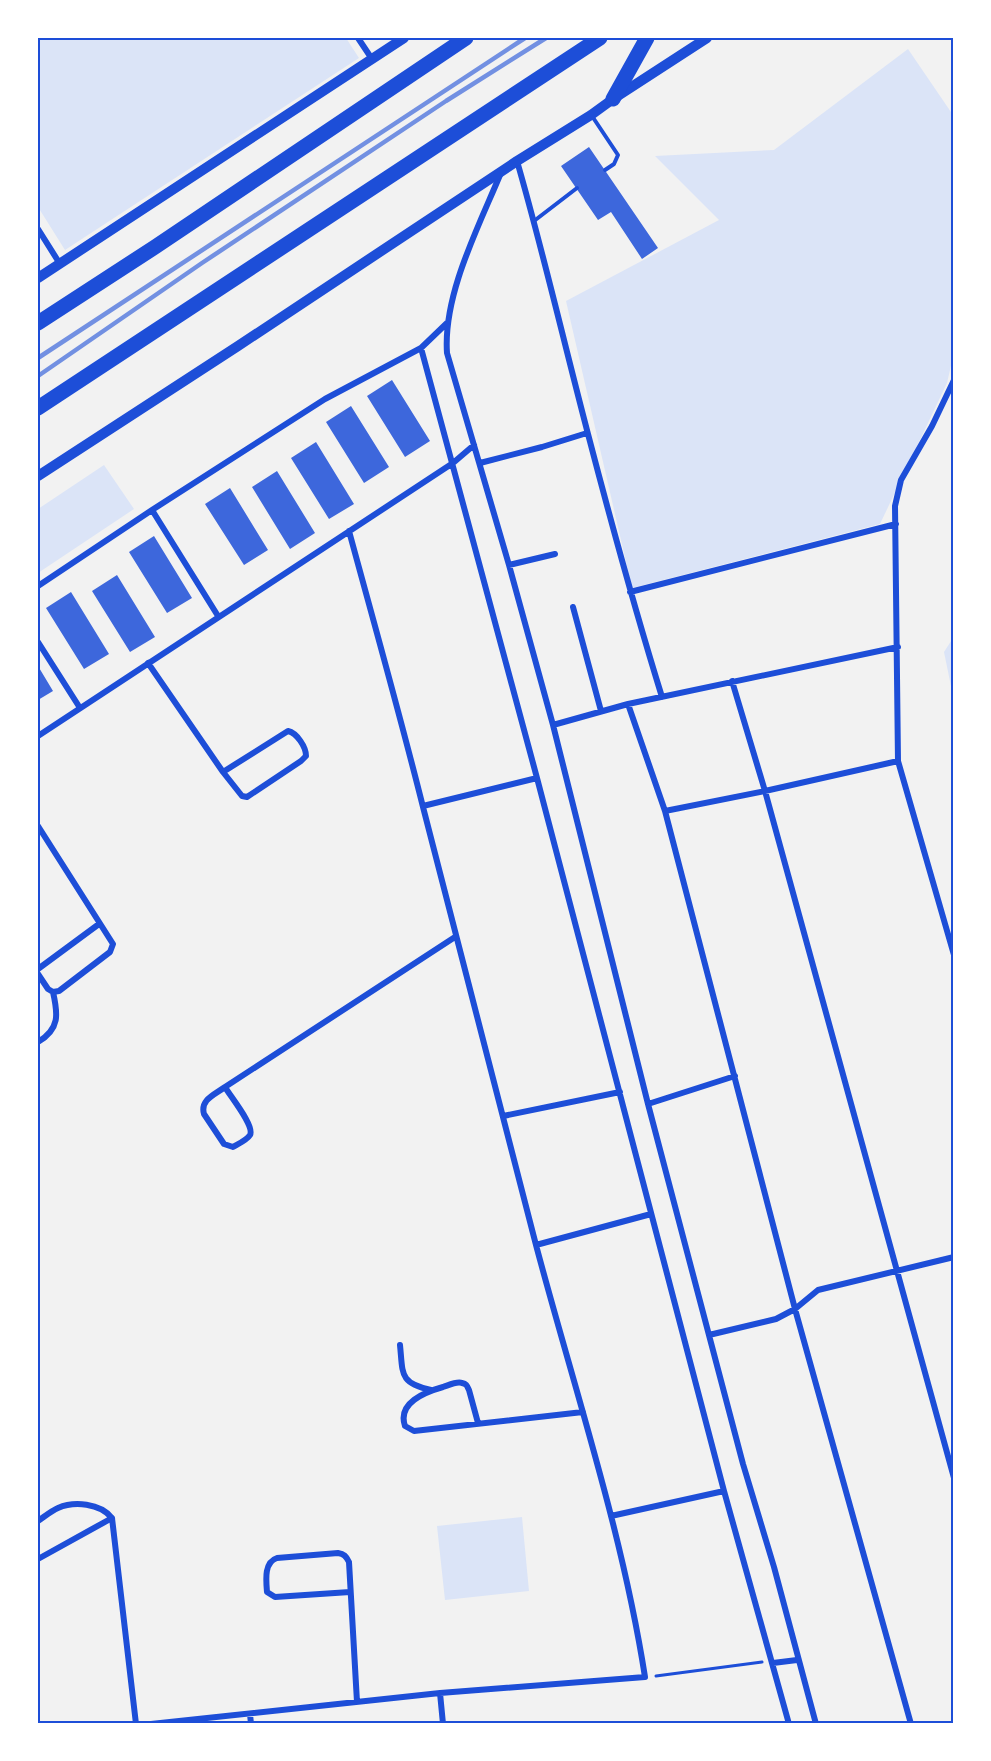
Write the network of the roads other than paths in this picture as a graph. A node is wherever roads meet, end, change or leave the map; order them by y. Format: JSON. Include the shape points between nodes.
{"nodes":[{"id":1,"x":358,"y":38,"type":"edge"},
{"id":2,"x":404,"y":38,"type":"edge"},
{"id":3,"x":466,"y":38,"type":"edge"},
{"id":4,"x":600,"y":38,"type":"edge"},
{"id":5,"x":647,"y":38,"type":"edge"},
{"id":6,"x":707,"y":38,"type":"edge"},
{"id":7,"x":372,"y":59,"type":"junction"},
{"id":8,"x":612,"y":99,"type":"junction"},
{"id":9,"x":591,"y":115,"type":"junction"},
{"id":10,"x":517,"y":161,"type":"junction"},
{"id":11,"x":604,"y":170,"type":"dead end"},
{"id":12,"x":501,"y":171,"type":"junction"},
{"id":13,"x":577,"y":188,"type":"dead end"},
{"id":14,"x":534,"y":221,"type":"junction"},
{"id":15,"x":38,"y":229,"type":"edge"},
{"id":16,"x":60,"y":264,"type":"junction"},
{"id":17,"x":38,"y":278,"type":"edge"},
{"id":18,"x":38,"y":323,"type":"edge"},
{"id":19,"x":447,"y":323,"type":"junction"},
{"id":20,"x":421,"y":348,"type":"junction"},
{"id":21,"x":954,"y":380,"type":"edge"},
{"id":22,"x":38,"y":408,"type":"edge"},
{"id":23,"x":587,"y":433,"type":"junction"},
{"id":24,"x":474,"y":446,"type":"junction"},
{"id":25,"x":453,"y":463,"type":"junction"},
{"id":26,"x":480,"y":463,"type":"junction"},
{"id":27,"x":38,"y":476,"type":"edge"},
{"id":28,"x":152,"y":510,"type":"junction"},
{"id":29,"x":896,"y":524,"type":"junction"},
{"id":30,"x":349,"y":531,"type":"junction"},
{"id":31,"x":555,"y":554,"type":"dead end"},
{"id":32,"x":509,"y":565,"type":"junction"},
{"id":33,"x":38,"y":586,"type":"edge"},
{"id":34,"x":630,"y":592,"type":"junction"},
{"id":35,"x":573,"y":607,"type":"dead end"},
{"id":36,"x":218,"y":616,"type":"junction"},
{"id":37,"x":38,"y":642,"type":"edge"},
{"id":38,"x":898,"y":647,"type":"junction"},
{"id":39,"x":148,"y":663,"type":"junction"},
{"id":40,"x":732,"y":681,"type":"junction"},
{"id":41,"x":662,"y":697,"type":"junction"},
{"id":42,"x":628,"y":704,"type":"junction"},
{"id":43,"x":80,"y":708,"type":"junction"},
{"id":44,"x":601,"y":711,"type":"junction"},
{"id":45,"x":553,"y":725,"type":"junction"},
{"id":46,"x":38,"y":736,"type":"edge"},
{"id":47,"x":898,"y":760,"type":"junction"},
{"id":48,"x":223,"y":772,"type":"junction"},
{"id":49,"x":537,"y":778,"type":"junction"},
{"id":50,"x":765,"y":791,"type":"junction"},
{"id":51,"x":423,"y":806,"type":"junction"},
{"id":52,"x":665,"y":811,"type":"junction"},
{"id":53,"x":38,"y":826,"type":"edge"},
{"id":54,"x":99,"y":924,"type":"junction"},
{"id":55,"x":455,"y":937,"type":"junction"},
{"id":56,"x":954,"y":955,"type":"edge"},
{"id":57,"x":38,"y":969,"type":"edge"},
{"id":58,"x":38,"y":974,"type":"edge"},
{"id":59,"x":53,"y":992,"type":"junction"},
{"id":60,"x":38,"y":1042,"type":"edge"},
{"id":61,"x":735,"y":1076,"type":"junction"},
{"id":62,"x":225,"y":1088,"type":"junction"},
{"id":63,"x":620,"y":1092,"type":"junction"},
{"id":64,"x":648,"y":1104,"type":"junction"},
{"id":65,"x":503,"y":1116,"type":"junction"},
{"id":66,"x":651,"y":1214,"type":"junction"},
{"id":67,"x":536,"y":1245,"type":"junction"},
{"id":68,"x":954,"y":1257,"type":"edge"},
{"id":69,"x":897,"y":1271,"type":"junction"},
{"id":70,"x":795,"y":1309,"type":"junction"},
{"id":71,"x":709,"y":1335,"type":"junction"},
{"id":72,"x":399,"y":1345,"type":"dead end"},
{"id":73,"x":432,"y":1390,"type":"junction"},
{"id":74,"x":583,"y":1412,"type":"junction"},
{"id":75,"x":478,"y":1423,"type":"junction"},
{"id":76,"x":954,"y":1478,"type":"edge"},
{"id":77,"x":724,"y":1491,"type":"junction"},
{"id":78,"x":611,"y":1516,"type":"junction"},
{"id":79,"x":112,"y":1518,"type":"junction"},
{"id":80,"x":38,"y":1521,"type":"edge"},
{"id":81,"x":38,"y":1559,"type":"edge"},
{"id":82,"x":350,"y":1592,"type":"junction"},
{"id":83,"x":797,"y":1660,"type":"junction"},
{"id":84,"x":773,"y":1664,"type":"junction"},
{"id":85,"x":440,"y":1693,"type":"junction"},
{"id":86,"x":357,"y":1702,"type":"junction"},
{"id":87,"x":250,"y":1714,"type":"junction"},
{"id":88,"x":136,"y":1724,"type":"edge"},
{"id":89,"x":151,"y":1724,"type":"edge"},
{"id":90,"x":250,"y":1724,"type":"edge"},
{"id":91,"x":443,"y":1724,"type":"edge"},
{"id":92,"x":789,"y":1724,"type":"edge"},
{"id":93,"x":816,"y":1724,"type":"edge"},
{"id":94,"x":911,"y":1724,"type":"edge"}],
"edges":[{"from":1,"to":7,"type":"street"},
{"from":2,"to":7,"type":"main road"},
{"from":3,"to":18,"type":"highway"},
{"from":4,"to":22,"type":"highway"},
{"from":5,"to":8,"type":"highway"},
{"from":6,"to":8,"type":"main road"},
{"from":7,"to":16,"type":"main road"},
{"from":8,"to":9,"type":"main road"},
{"from":9,"to":10,"type":"main road"},
{"from":9,"to":11,"type":"lane","via":[[618,155],[614,164]]},
{"from":10,"to":12,"type":"main road"},
{"from":10,"to":14,"type":"street"},
{"from":12,"to":19,"type":"street","via":[[462,270]]},
{"from":12,"to":27,"type":"main road"},
{"from":13,"to":14,"type":"lane"},
{"from":14,"to":23,"type":"street"},
{"from":15,"to":16,"type":"street"},
{"from":16,"to":17,"type":"main road"},
{"from":19,"to":20,"type":"street"},
{"from":19,"to":24,"type":"street","via":[[447,353]]},
{"from":20,"to":25,"type":"street"},
{"from":20,"to":28,"type":"street","via":[[325,399]]},
{"from":21,"to":29,"type":"street","via":[[901,480],[895,506]]},
{"from":23,"to":26,"type":"street"},
{"from":23,"to":34,"type":"street"},
{"from":24,"to":25,"type":"street"},
{"from":24,"to":26,"type":"street"},
{"from":25,"to":30,"type":"street"},
{"from":25,"to":49,"type":"street"},
{"from":26,"to":32,"type":"street"},
{"from":28,"to":33,"type":"street"},
{"from":28,"to":36,"type":"street"},
{"from":29,"to":34,"type":"street"},
{"from":29,"to":38,"type":"street"},
{"from":30,"to":36,"type":"street"},
{"from":30,"to":51,"type":"street"},
{"from":31,"to":32,"type":"street"},
{"from":32,"to":45,"type":"street"},
{"from":34,"to":41,"type":"street"},
{"from":35,"to":44,"type":"street"},
{"from":36,"to":39,"type":"street"},
{"from":37,"to":43,"type":"street"},
{"from":38,"to":40,"type":"street"},
{"from":38,"to":47,"type":"street"},
{"from":39,"to":43,"type":"street"},
{"from":39,"to":48,"type":"street"},
{"from":40,"to":41,"type":"street"},
{"from":40,"to":50,"type":"street"},
{"from":41,"to":42,"type":"street"},
{"from":42,"to":44,"type":"street"},
{"from":42,"to":52,"type":"street"},
{"from":43,"to":46,"type":"street"},
{"from":44,"to":45,"type":"street"},
{"from":45,"to":64,"type":"street"},
{"from":47,"to":50,"type":"street"},
{"from":47,"to":56,"type":"street"},
{"from":48,"to":48,"type":"street","via":[[244,797],[301,761],[306,750],[288,731]]},
{"from":49,"to":51,"type":"street"},
{"from":49,"to":63,"type":"street"},
{"from":50,"to":52,"type":"street"},
{"from":50,"to":69,"type":"street"},
{"from":51,"to":55,"type":"street"},
{"from":52,"to":61,"type":"street"},
{"from":53,"to":54,"type":"street"},
{"from":54,"to":57,"type":"street"},
{"from":54,"to":59,"type":"street","via":[[113,944],[110,952]]},
{"from":55,"to":62,"type":"street"},
{"from":55,"to":65,"type":"street"},
{"from":58,"to":59,"type":"street"},
{"from":59,"to":60,"type":"street","via":[[57,1021]]},
{"from":61,"to":64,"type":"street"},
{"from":61,"to":70,"type":"street"},
{"from":62,"to":62,"type":"street","via":[[204,1101],[202,1111],[222,1141],[233,1147],[249,1138],[251,1130]]},
{"from":63,"to":65,"type":"street"},
{"from":63,"to":66,"type":"street"},
{"from":64,"to":71,"type":"street"},
{"from":65,"to":67,"type":"street"},
{"from":66,"to":67,"type":"street"},
{"from":66,"to":77,"type":"street"},
{"from":67,"to":74,"type":"street"},
{"from":68,"to":69,"type":"street"},
{"from":69,"to":70,"type":"street","via":[[818,1290]]},
{"from":69,"to":76,"type":"street"},
{"from":70,"to":71,"type":"street","via":[[776,1319]]},
{"from":70,"to":94,"type":"street"},
{"from":71,"to":83,"type":"street"},
{"from":72,"to":73,"type":"street","via":[[408,1381]]},
{"from":73,"to":75,"type":"street","via":[[457,1383],[466,1385]]},
{"from":73,"to":75,"type":"street","via":[[414,1399],[405,1410],[405,1426],[414,1431]]},
{"from":74,"to":75,"type":"street"},
{"from":74,"to":78,"type":"street"},
{"from":77,"to":78,"type":"street"},
{"from":77,"to":84,"type":"street"},
{"from":78,"to":85,"type":"street","via":[[645,1677]]},
{"from":79,"to":80,"type":"street","via":[[102,1509],[84,1504],[56,1508]]},
{"from":79,"to":81,"type":"street"},
{"from":79,"to":88,"type":"street"},
{"from":82,"to":82,"type":"street","via":[[349,1562],[342,1554],[278,1558],[268,1565],[267,1592],[275,1597]]},
{"from":82,"to":86,"type":"street"},
{"from":83,"to":84,"type":"street"},
{"from":83,"to":93,"type":"street"},
{"from":84,"to":92,"type":"street"},
{"from":85,"to":86,"type":"street"},
{"from":85,"to":91,"type":"street"},
{"from":86,"to":87,"type":"street"},
{"from":87,"to":89,"type":"street"},
{"from":87,"to":90,"type":"street"}]}
